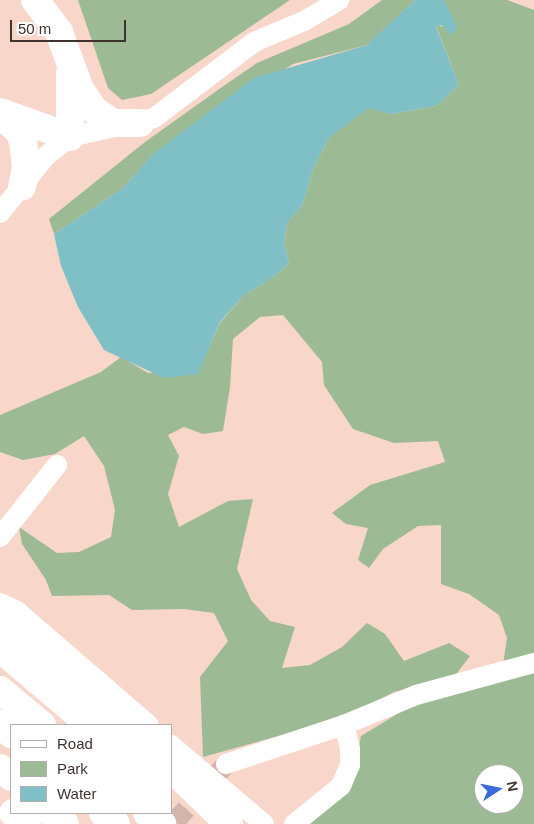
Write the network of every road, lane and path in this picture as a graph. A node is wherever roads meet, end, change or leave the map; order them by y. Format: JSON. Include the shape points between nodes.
{"nodes":[{"id":1,"x":35,"y":0,"type":"edge"},
{"id":2,"x":339,"y":0,"type":"edge"},
{"id":3,"x":68,"y":54,"type":"junction"},
{"id":4,"x":0,"y":114,"type":"edge"},
{"id":5,"x":140,"y":123,"type":"junction"},
{"id":6,"x":70,"y":137,"type":"junction"},
{"id":7,"x":22,"y":186,"type":"junction"},
{"id":8,"x":0,"y":213,"type":"edge"},
{"id":9,"x":57,"y":465,"type":"dead end"},
{"id":10,"x":0,"y":537,"type":"edge"},
{"id":11,"x":0,"y":603,"type":"edge"},
{"id":12,"x":0,"y":618,"type":"edge"},
{"id":13,"x":0,"y":648,"type":"edge"},
{"id":14,"x":534,"y":663,"type":"edge"},
{"id":15,"x":0,"y":690,"type":"edge"},
{"id":16,"x":0,"y":724,"type":"edge"},
{"id":17,"x":41,"y":724,"type":"edge"},
{"id":18,"x":89,"y":724,"type":"edge"},
{"id":19,"x":121,"y":724,"type":"edge"},
{"id":20,"x":149,"y":724,"type":"edge"},
{"id":21,"x":344,"y":725,"type":"junction"},
{"id":22,"x":10,"y":733,"type":"edge"},
{"id":23,"x":172,"y":746,"type":"edge"},
{"id":24,"x":226,"y":764,"type":"tunnel mouth"},
{"id":25,"x":0,"y":768,"type":"edge"},
{"id":26,"x":172,"y":769,"type":"edge"},
{"id":27,"x":10,"y":776,"type":"edge"},
{"id":28,"x":172,"y":789,"type":"edge"},
{"id":29,"x":0,"y":801,"type":"edge"},
{"id":30,"x":10,"y":810,"type":"edge"},
{"id":31,"x":14,"y":814,"type":"edge"},
{"id":32,"x":53,"y":814,"type":"edge"},
{"id":33,"x":104,"y":814,"type":"edge"},
{"id":34,"x":147,"y":814,"type":"edge"},
{"id":35,"x":27,"y":824,"type":"edge"},
{"id":36,"x":65,"y":824,"type":"edge"},
{"id":37,"x":116,"y":824,"type":"edge"},
{"id":38,"x":162,"y":824,"type":"edge"},
{"id":39,"x":218,"y":824,"type":"edge"},
{"id":40,"x":229,"y":824,"type":"edge"},
{"id":41,"x":264,"y":824,"type":"edge"},
{"id":42,"x":294,"y":824,"type":"edge"}],
"edges":[{"from":1,"to":3,"type":"highway","via":[[59,32]]},
{"from":2,"to":5,"type":"street","via":[[306,20],[254,42],[167,111]]},
{"from":3,"to":5,"type":"highway","via":[[80,89],[94,110],[113,123]]},
{"from":3,"to":6,"type":"highway"},
{"from":4,"to":6,"type":"highway"},
{"from":4,"to":7,"type":"highway","via":[[18,130],[23,141],[26,168]]},
{"from":5,"to":6,"type":"street"},
{"from":6,"to":7,"type":"street","via":[[46,156]]},
{"from":7,"to":8,"type":"street"},
{"from":9,"to":10,"type":"street"},
{"from":11,"to":20,"type":"street","via":[[17,612]]},
{"from":12,"to":19,"type":"highway"},
{"from":13,"to":18,"type":"highway"},
{"from":14,"to":21,"type":"street","via":[[416,695]]},
{"from":15,"to":17,"type":"highway"},
{"from":16,"to":22,"type":"highway"},
{"from":21,"to":24,"type":"street"},
{"from":21,"to":42,"type":"street","via":[[350,748],[350,765],[341,786]]},
{"from":23,"to":41,"type":"street"},
{"from":25,"to":27,"type":"highway"},
{"from":26,"to":40,"type":"highway"},
{"from":28,"to":39,"type":"highway"},
{"from":29,"to":30,"type":"highway"},
{"from":31,"to":35,"type":"highway"},
{"from":32,"to":36,"type":"highway"},
{"from":33,"to":37,"type":"highway"},
{"from":34,"to":38,"type":"highway"}]}
